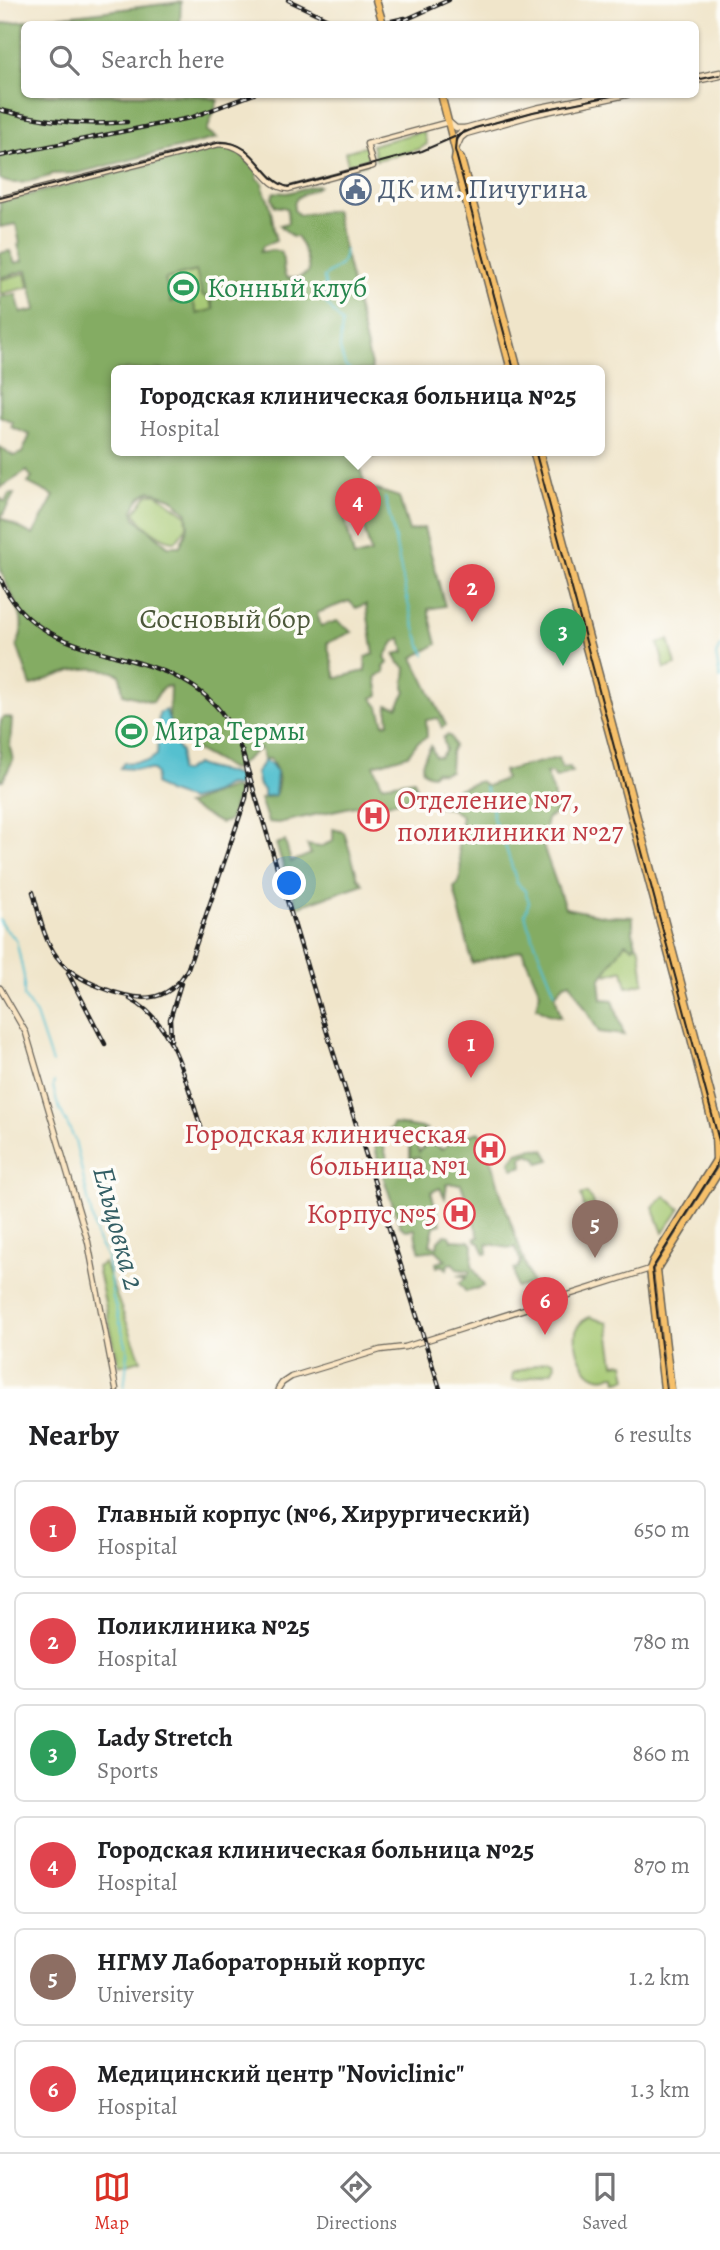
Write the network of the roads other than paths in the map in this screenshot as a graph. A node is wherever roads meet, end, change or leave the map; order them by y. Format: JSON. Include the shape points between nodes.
{"nodes":[{"id":1,"x":376,"y":0,"type":"edge"},
{"id":2,"x":382,"y":21,"type":"edge"},
{"id":3,"x":720,"y":74,"type":"edge"},
{"id":4,"x":699,"y":78,"type":"edge"},
{"id":5,"x":443,"y":98,"type":"edge"},
{"id":6,"x":586,"y":98,"type":"edge"},
{"id":7,"x":612,"y":98,"type":"edge"},
{"id":8,"x":449,"y":122,"type":"junction"},
{"id":9,"x":465,"y":128,"type":"junction"},
{"id":10,"x":460,"y":137,"type":"junction"},
{"id":11,"x":456,"y":153,"type":"junction"},
{"id":12,"x":0,"y":199,"type":"edge"},
{"id":13,"x":511,"y":365,"type":"edge"},
{"id":14,"x":516,"y":365,"type":"edge"},
{"id":15,"x":535,"y":456,"type":"edge"},
{"id":16,"x":540,"y":456,"type":"edge"},
{"id":17,"x":0,"y":988,"type":"edge"},
{"id":18,"x":720,"y":1129,"type":"edge"},
{"id":19,"x":718,"y":1159,"type":"edge"},
{"id":20,"x":720,"y":1170,"type":"edge"},
{"id":21,"x":654,"y":1270,"type":"junction"},
{"id":22,"x":116,"y":1389,"type":"edge"},
{"id":23,"x":278,"y":1389,"type":"edge"},
{"id":24,"x":664,"y":1389,"type":"edge"},
{"id":25,"x":671,"y":1389,"type":"edge"}],
"edges":[{"from":1,"to":2,"type":"main road"},
{"from":3,"to":4,"type":"main road"},
{"from":5,"to":8,"type":"main road"},
{"from":6,"to":9,"type":"main road"},
{"from":7,"to":10,"type":"main road"},
{"from":8,"to":9,"type":"main road"},
{"from":8,"to":10,"type":"main road"},
{"from":8,"to":12,"type":"main road","via":[[367,144],[373,166],[284,189],[244,151],[219,144]]},
{"from":9,"to":10,"type":"main road"},
{"from":10,"to":11,"type":"main road"},
{"from":11,"to":13,"type":"main road"},
{"from":11,"to":14,"type":"main road"},
{"from":15,"to":19,"type":"main road","via":[[690,1034]]},
{"from":16,"to":18,"type":"main road"},
{"from":17,"to":22,"type":"main road","via":[[26,1032],[85,1230]]},
{"from":19,"to":21,"type":"main road","via":[[653,1261]]},
{"from":20,"to":21,"type":"main road"},
{"from":21,"to":23,"type":"main road","via":[[291,1377]]},
{"from":21,"to":24,"type":"main road"},
{"from":21,"to":25,"type":"main road"}]}
